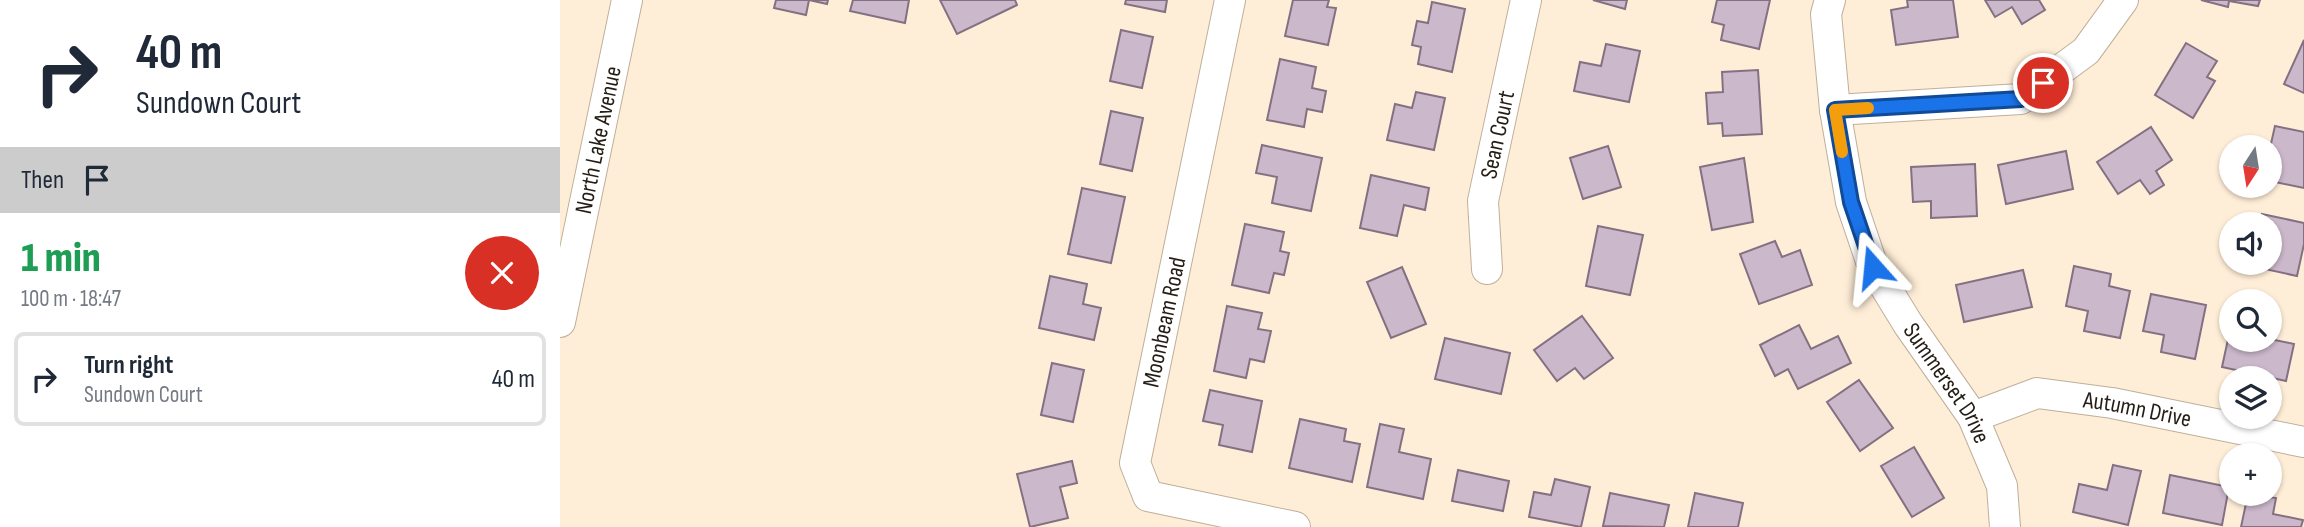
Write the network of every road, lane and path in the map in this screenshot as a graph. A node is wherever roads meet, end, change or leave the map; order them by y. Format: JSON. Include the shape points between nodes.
{"nodes":[{"id":1,"x":627,"y":0,"type":"edge"},
{"id":2,"x":1230,"y":0,"type":"edge"},
{"id":3,"x":1526,"y":0,"type":"edge"},
{"id":4,"x":1830,"y":0,"type":"edge"},
{"id":5,"x":2123,"y":0,"type":"edge"},
{"id":6,"x":1835,"y":110,"type":"junction"},
{"id":7,"x":1487,"y":269,"type":"dead end"},
{"id":8,"x":560,"y":322,"type":"edge"},
{"id":9,"x":1973,"y":417,"type":"junction"},
{"id":10,"x":2304,"y":442,"type":"edge"},
{"id":11,"x":1295,"y":527,"type":"edge"},
{"id":12,"x":2005,"y":527,"type":"edge"}],
"edges":[{"from":1,"to":8,"type":"street","name":"North Lake Avenue"},
{"from":2,"to":11,"type":"street","name":"Moonbeam Road","via":[[1135,463],[1148,496]]},
{"from":3,"to":7,"type":"street","name":"Sean Court","via":[[1483,201]]},
{"from":4,"to":6,"type":"street","name":"Summerset Drive","via":[[1826,15]]},
{"from":5,"to":6,"type":"street","via":[[2087,51],[2021,99]]},
{"from":6,"to":9,"type":"street","name":"Summerset Drive","via":[[1851,202],[1873,267]]},
{"from":9,"to":10,"type":"street","name":"Autumn Drive","via":[[2036,393],[2112,403]]},
{"from":9,"to":12,"type":"street","name":"Summerset Drive","via":[[2002,486]]}]}
